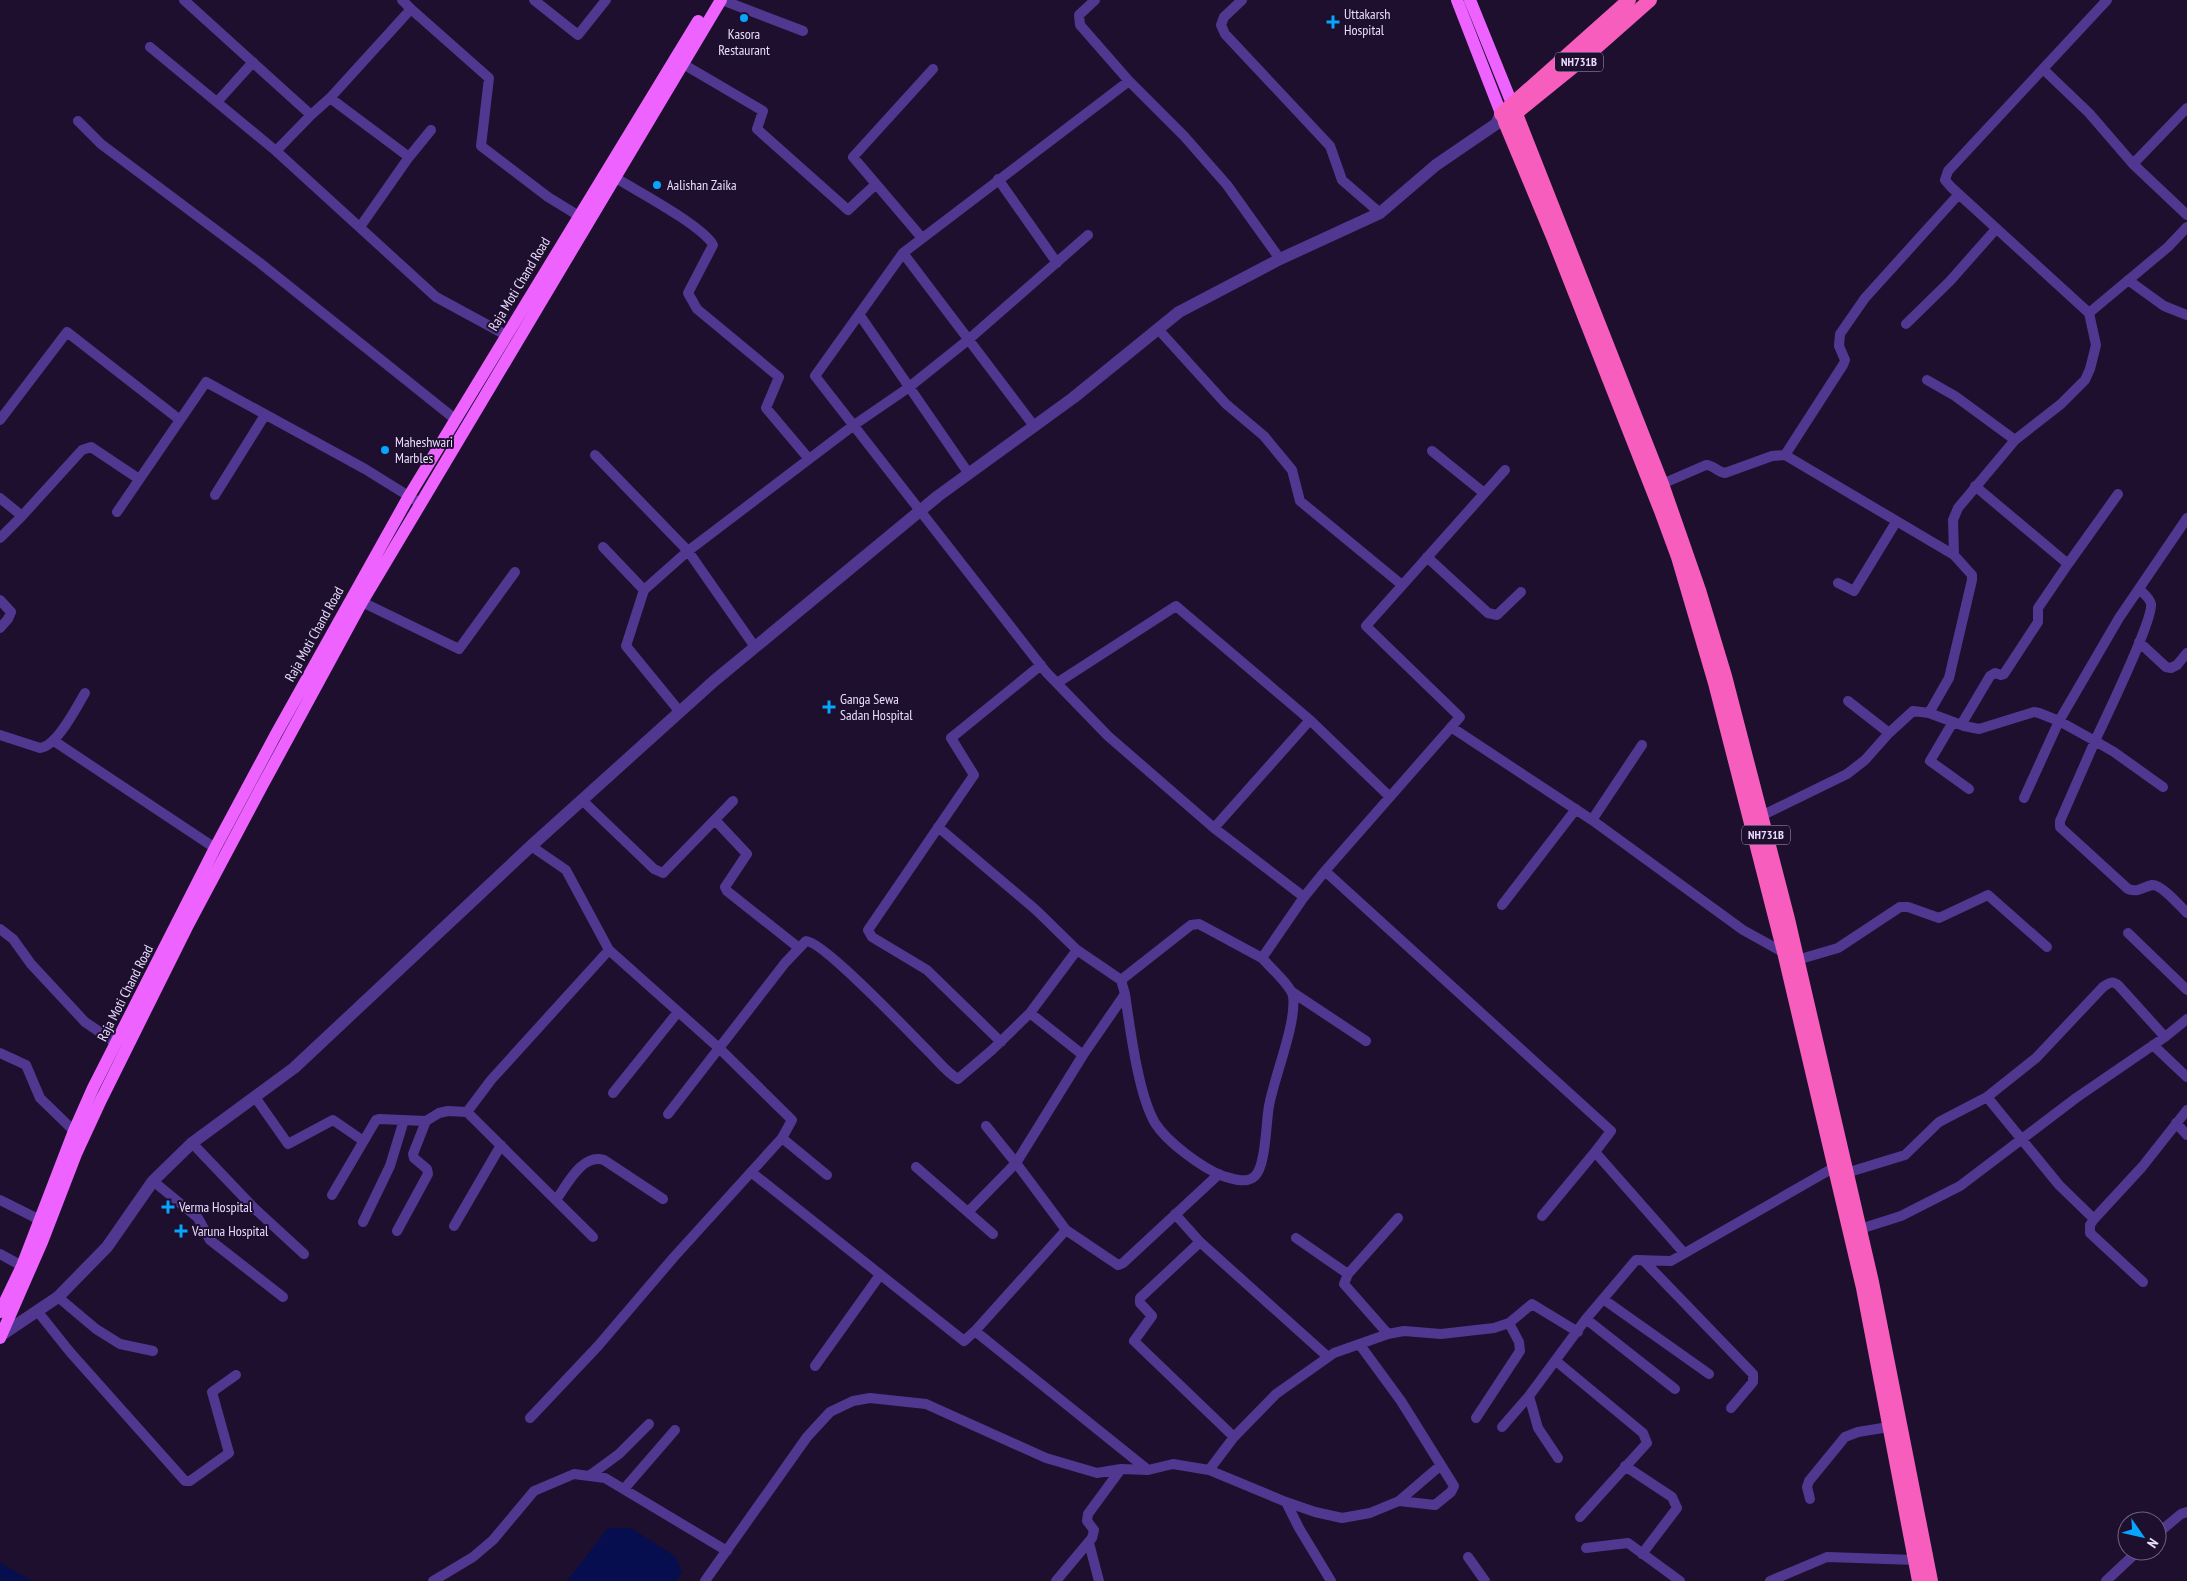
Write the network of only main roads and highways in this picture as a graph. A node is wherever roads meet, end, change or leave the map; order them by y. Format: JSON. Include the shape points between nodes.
{"nodes":[{"id":1,"x":710,"y":0,"type":"edge"},
{"id":2,"x":721,"y":0,"type":"edge"},
{"id":3,"x":1457,"y":0,"type":"edge"},
{"id":4,"x":1470,"y":0,"type":"edge"},
{"id":5,"x":1629,"y":0,"type":"edge"},
{"id":6,"x":1650,"y":0,"type":"edge"},
{"id":7,"x":1514,"y":109,"type":"junction"},
{"id":8,"x":1501,"y":120,"type":"junction"},
{"id":9,"x":1818,"y":1074,"type":"junction"},
{"id":10,"x":1842,"y":1167,"type":"junction"},
{"id":11,"x":0,"y":1312,"type":"edge"},
{"id":12,"x":0,"y":1337,"type":"edge"},
{"id":13,"x":1896,"y":1426,"type":"junction"},
{"id":14,"x":1921,"y":1558,"type":"junction"},
{"id":15,"x":1919,"y":1581,"type":"edge"},
{"id":16,"x":1931,"y":1581,"type":"edge"}],
"edges":[{"from":1,"to":11,"type":"main road","name":"Raja Moti Chand Road","via":[[354,591],[215,848],[116,1042],[74,1131],[22,1266]]},
{"from":2,"to":12,"type":"main road","via":[[362,602],[187,927],[101,1100]]},
{"from":3,"to":8,"type":"main road"},
{"from":4,"to":7,"type":"main road"},
{"from":5,"to":7,"type":"highway"},
{"from":6,"to":7,"type":"highway","number":"NH731B","via":[[1590,53]]},
{"from":7,"to":8,"type":"highway","number":"NH731B"},
{"from":7,"to":9,"type":"highway","number":"NH731B","via":[[1662,484],[1702,598],[1797,960]]},
{"from":8,"to":9,"type":"highway","number":"NH731B","via":[[1553,237],[1678,557],[1715,683]]},
{"from":9,"to":10,"type":"highway","number":"NH731B"},
{"from":10,"to":13,"type":"highway","number":"NH731B","via":[[1863,1288]]},
{"from":10,"to":13,"type":"highway","number":"NH731B","via":[[1860,1229]]},
{"from":13,"to":14,"type":"highway","number":"NH731B"},
{"from":14,"to":15,"type":"highway","number":"NH731B"},
{"from":14,"to":16,"type":"highway","number":"NH731B"}]}
